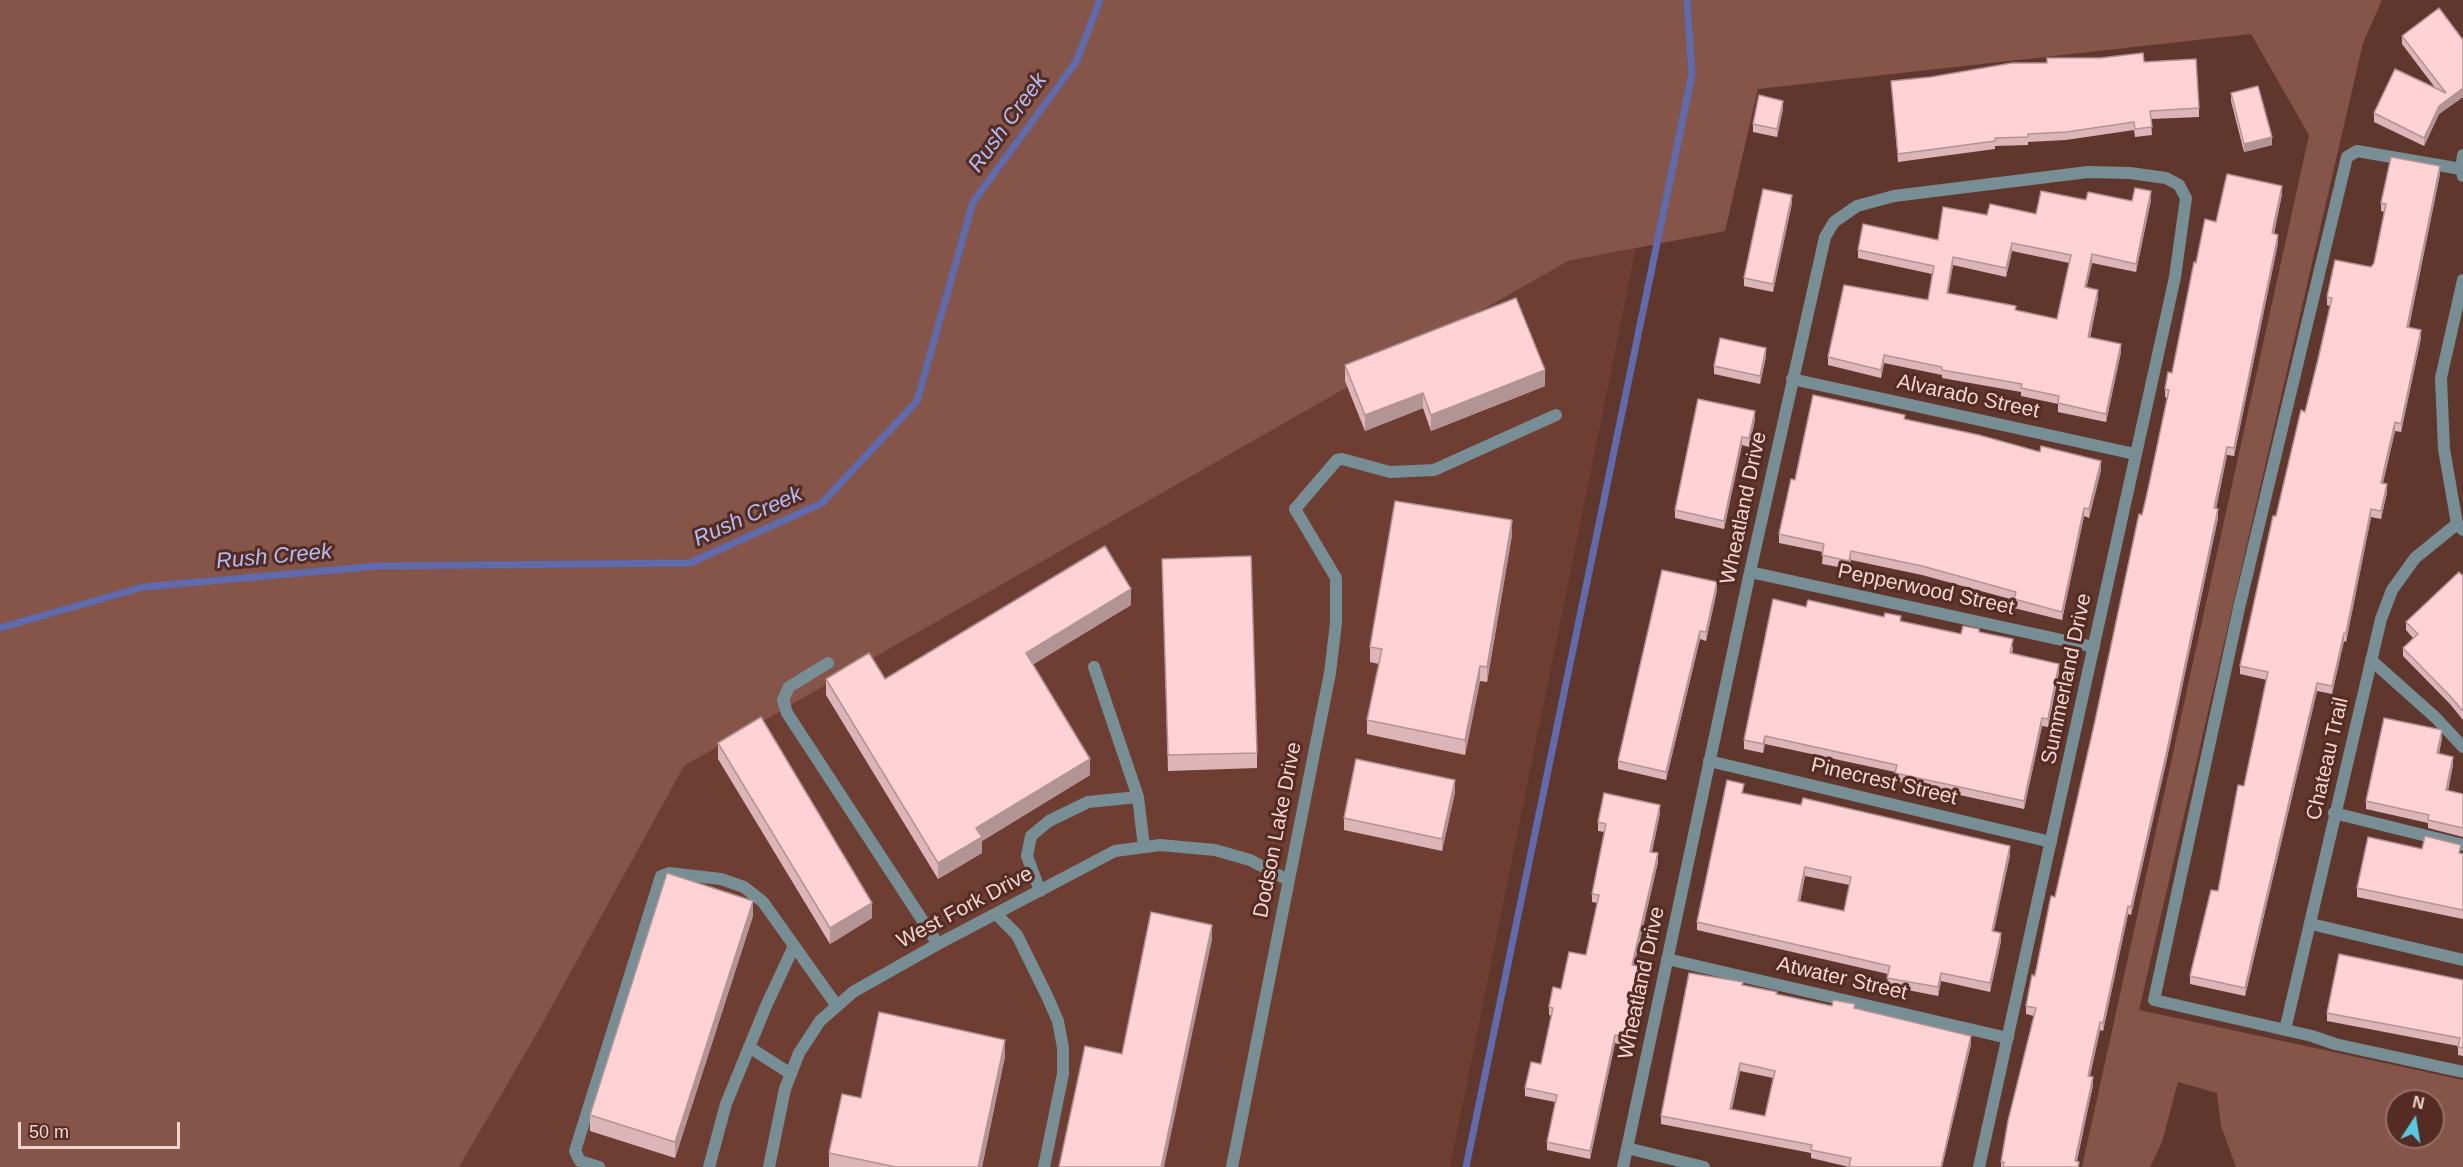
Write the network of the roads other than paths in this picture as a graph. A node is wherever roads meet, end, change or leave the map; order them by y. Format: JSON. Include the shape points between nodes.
{"nodes":[{"id":1,"x":2463,"y":155,"type":"edge"},
{"id":2,"x":2462,"y":173,"type":"edge"},
{"id":3,"x":2186,"y":198,"type":"joint"},
{"id":4,"x":2463,"y":280,"type":"edge"},
{"id":5,"x":1792,"y":379,"type":"junction"},
{"id":6,"x":1556,"y":415,"type":"dead end"},
{"id":7,"x":2135,"y":454,"type":"junction"},
{"id":8,"x":2460,"y":527,"type":"edge"},
{"id":9,"x":1750,"y":572,"type":"junction"},
{"id":10,"x":2094,"y":647,"type":"junction"},
{"id":11,"x":2371,"y":660,"type":"junction"},
{"id":12,"x":828,"y":663,"type":"dead end"},
{"id":13,"x":1094,"y":667,"type":"dead end"},
{"id":14,"x":2463,"y":747,"type":"edge"},
{"id":15,"x":1709,"y":760,"type":"junction"},
{"id":16,"x":1138,"y":797,"type":"junction"},
{"id":17,"x":2334,"y":813,"type":"junction"},
{"id":18,"x":2051,"y":842,"type":"junction"},
{"id":19,"x":2463,"y":845,"type":"edge"},
{"id":20,"x":1144,"y":847,"type":"junction"},
{"id":21,"x":1288,"y":880,"type":"junction"},
{"id":22,"x":1040,"y":891,"type":"junction"},
{"id":23,"x":996,"y":914,"type":"junction"},
{"id":24,"x":2311,"y":924,"type":"junction"},
{"id":25,"x":938,"y":944,"type":"junction"},
{"id":26,"x":794,"y":946,"type":"junction"},
{"id":27,"x":1667,"y":959,"type":"junction"},
{"id":28,"x":2463,"y":960,"type":"edge"},
{"id":29,"x":837,"y":1006,"type":"junction"},
{"id":30,"x":2285,"y":1030,"type":"junction"},
{"id":31,"x":2008,"y":1038,"type":"junction"},
{"id":32,"x":749,"y":1047,"type":"junction"},
{"id":33,"x":2463,"y":1072,"type":"edge"},
{"id":34,"x":791,"y":1074,"type":"junction"},
{"id":35,"x":1627,"y":1148,"type":"junction"},
{"id":36,"x":599,"y":1167,"type":"edge"},
{"id":37,"x":708,"y":1167,"type":"edge"},
{"id":38,"x":769,"y":1167,"type":"edge"},
{"id":39,"x":1044,"y":1167,"type":"edge"},
{"id":40,"x":1232,"y":1167,"type":"edge"},
{"id":41,"x":1623,"y":1167,"type":"edge"},
{"id":42,"x":1704,"y":1167,"type":"edge"},
{"id":43,"x":1979,"y":1167,"type":"edge"}],
"edges":[{"from":1,"to":2,"type":"street"},
{"from":2,"to":30,"type":"street","via":[[2357,151],[2347,157],[2239,608],[2154,1000]]},
{"from":3,"to":5,"type":"street","name":"Wheatland Drive","via":[[2179,185],[2166,178],[2088,172],[1894,196],[1857,206],[1834,222],[1825,237]]},
{"from":3,"to":7,"type":"street","name":"Summerland Drive","via":[[2175,277]]},
{"from":4,"to":8,"type":"street","via":[[2441,378],[2444,449]]},
{"from":5,"to":7,"type":"street","name":"Alvarado Street"},
{"from":5,"to":9,"type":"street","name":"Wheatland Drive"},
{"from":6,"to":21,"type":"street","name":"Dodson Lake Drive","via":[[1434,470],[1390,472],[1337,460],[1295,509],[1336,578],[1336,623],[1330,673]]},
{"from":7,"to":10,"type":"street","name":"Summerland Drive"},
{"from":8,"to":11,"type":"street","name":"Chateau Trail","via":[[2415,558],[2392,590]]},
{"from":9,"to":10,"type":"street","name":"Pepperwood Street"},
{"from":9,"to":15,"type":"street","name":"Wheatland Drive"},
{"from":10,"to":18,"type":"street","name":"Summerland Drive"},
{"from":11,"to":14,"type":"street"},
{"from":11,"to":17,"type":"street","name":"Chateau Trail"},
{"from":12,"to":25,"type":"street","via":[[789,687],[783,700],[787,713]]},
{"from":13,"to":16,"type":"street"},
{"from":15,"to":18,"type":"street","name":"Pinecrest Street"},
{"from":15,"to":27,"type":"street","name":"Wheatland Drive"},
{"from":16,"to":20,"type":"street"},
{"from":16,"to":22,"type":"street","via":[[1088,802],[1049,821],[1031,836],[1027,856]]},
{"from":17,"to":19,"type":"street"},
{"from":17,"to":24,"type":"street","name":"Chateau Trail"},
{"from":18,"to":31,"type":"street","name":"Summerland Drive"},
{"from":20,"to":21,"type":"street","name":"West Fork Drive","via":[[1215,850],[1250,860]]},
{"from":20,"to":22,"type":"street","name":"West Fork Drive","via":[[1114,850]]},
{"from":21,"to":40,"type":"street","name":"Dodson Lake Drive"},
{"from":22,"to":23,"type":"street","name":"West Fork Drive"},
{"from":23,"to":25,"type":"street","name":"West Fork Drive"},
{"from":23,"to":39,"type":"street","via":[[1017,935],[1058,1021],[1063,1074]]},
{"from":24,"to":28,"type":"street"},
{"from":24,"to":30,"type":"street","name":"Chateau Trail"},
{"from":25,"to":29,"type":"street","name":"West Fork Drive","via":[[853,992]]},
{"from":26,"to":29,"type":"street"},
{"from":26,"to":32,"type":"street"},
{"from":26,"to":36,"type":"street","via":[[763,902],[744,887],[721,879],[669,873],[661,876],[575,1151],[580,1161]]},
{"from":27,"to":31,"type":"street","name":"Atwater Street"},
{"from":27,"to":35,"type":"street","name":"Wheatland Drive"},
{"from":29,"to":34,"type":"street","name":"West Fork Drive","via":[[820,1021],[799,1053]]},
{"from":30,"to":33,"type":"street"},
{"from":31,"to":43,"type":"street","name":"Summerland Drive"},
{"from":32,"to":34,"type":"street"},
{"from":32,"to":37,"type":"street","via":[[726,1104]]},
{"from":34,"to":38,"type":"street","name":"West Fork Drive"},
{"from":35,"to":41,"type":"street","name":"Wheatland Drive"},
{"from":35,"to":42,"type":"street"}]}
